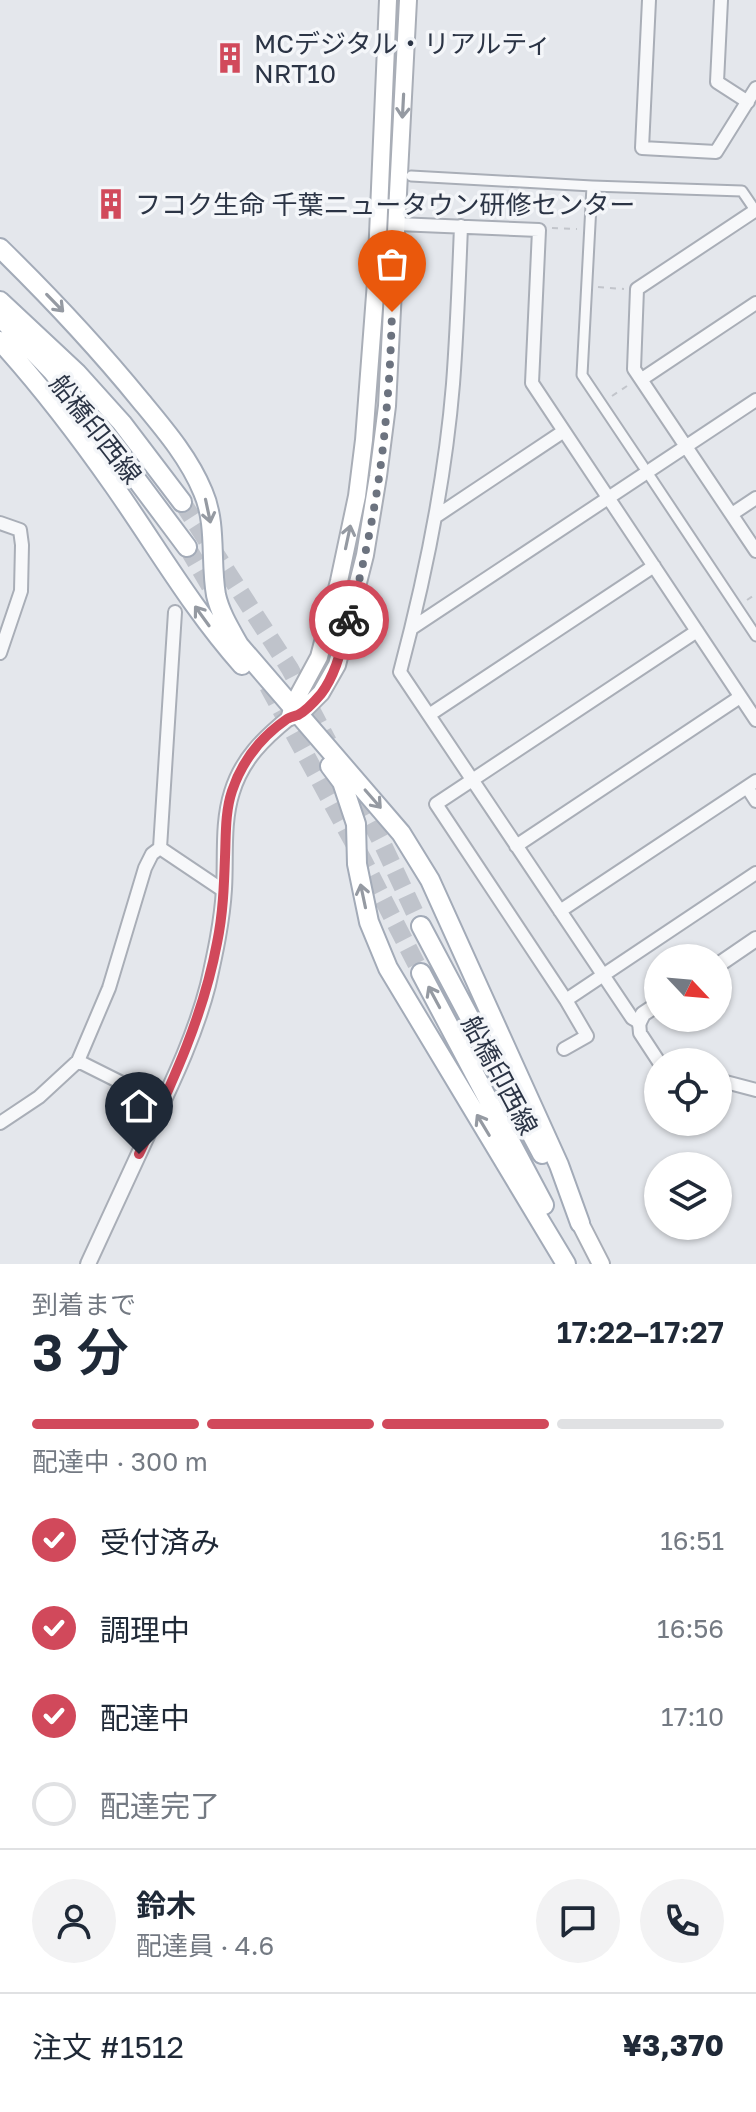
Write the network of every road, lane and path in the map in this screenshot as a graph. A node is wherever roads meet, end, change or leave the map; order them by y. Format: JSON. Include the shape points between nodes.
{"nodes":[{"id":1,"x":388,"y":0,"type":"edge"},
{"id":2,"x":408,"y":0,"type":"edge"},
{"id":3,"x":649,"y":0,"type":"edge"},
{"id":4,"x":721,"y":0,"type":"edge"},
{"id":5,"x":756,"y":88,"type":"edge"},
{"id":6,"x":748,"y":102,"type":"junction"},
{"id":7,"x":411,"y":176,"type":"dead end"},
{"id":8,"x":592,"y":186,"type":"junction"},
{"id":9,"x":756,"y":210,"type":"edge"},
{"id":10,"x":379,"y":215,"type":"junction"},
{"id":11,"x":397,"y":220,"type":"junction"},
{"id":12,"x":461,"y":226,"type":"junction"},
{"id":13,"x":590,"y":229,"type":"junction"},
{"id":14,"x":539,"y":230,"type":"junction"},
{"id":15,"x":0,"y":248,"type":"edge"},
{"id":16,"x":587,"y":287,"type":"junction"},
{"id":17,"x":637,"y":289,"type":"junction"},
{"id":18,"x":0,"y":301,"type":"edge"},
{"id":19,"x":756,"y":303,"type":"edge"},
{"id":20,"x":0,"y":317,"type":"edge"},
{"id":21,"x":0,"y":341,"type":"edge"},
{"id":22,"x":641,"y":378,"type":"junction"},
{"id":23,"x":756,"y":400,"type":"edge"},
{"id":24,"x":601,"y":403,"type":"junction"},
{"id":25,"x":564,"y":431,"type":"junction"},
{"id":26,"x":686,"y":446,"type":"junction"},
{"id":27,"x":643,"y":466,"type":"dead end"},
{"id":28,"x":651,"y":478,"type":"dead end"},
{"id":29,"x":608,"y":498,"type":"junction"},
{"id":30,"x":756,"y":498,"type":"edge"},
{"id":31,"x":182,"y":502,"type":"tunnel mouth"},
{"id":32,"x":732,"y":514,"type":"junction"},
{"id":33,"x":435,"y":517,"type":"junction"},
{"id":34,"x":0,"y":523,"type":"edge"},
{"id":35,"x":187,"y":547,"type":"tunnel mouth"},
{"id":36,"x":756,"y":551,"type":"edge"},
{"id":37,"x":654,"y":566,"type":"junction"},
{"id":38,"x":175,"y":612,"type":"dead end"},
{"id":39,"x":412,"y":628,"type":"junction"},
{"id":40,"x":697,"y":631,"type":"junction"},
{"id":41,"x":756,"y":636,"type":"edge"},
{"id":42,"x":0,"y":653,"type":"edge"},
{"id":43,"x":740,"y":697,"type":"junction"},
{"id":44,"x":294,"y":712,"type":"junction"},
{"id":45,"x":429,"y":715,"type":"junction"},
{"id":46,"x":756,"y":720,"type":"edge"},
{"id":47,"x":473,"y":780,"type":"junction"},
{"id":48,"x":751,"y":784,"type":"edge"},
{"id":49,"x":756,"y":801,"type":"edge"},
{"id":50,"x":516,"y":846,"type":"junction"},
{"id":51,"x":160,"y":848,"type":"junction"},
{"id":52,"x":756,"y":873,"type":"edge"},
{"id":53,"x":224,"y":891,"type":"junction"},
{"id":54,"x":560,"y":911,"type":"junction"},
{"id":55,"x":421,"y":926,"type":"tunnel mouth"},
{"id":56,"x":756,"y":939,"type":"edge"},
{"id":57,"x":732,"y":955,"type":"edge"},
{"id":58,"x":421,"y":973,"type":"tunnel mouth"},
{"id":59,"x":603,"y":975,"type":"junction"},
{"id":60,"x":566,"y":1000,"type":"junction"},
{"id":61,"x":644,"y":1013,"type":"edge"},
{"id":62,"x":639,"y":1022,"type":"junction"},
{"id":63,"x":650,"y":1048,"type":"edge"},
{"id":64,"x":564,"y":1049,"type":"dead end"},
{"id":65,"x":78,"y":1061,"type":"junction"},
{"id":66,"x":732,"y":1084,"type":"edge"},
{"id":67,"x":756,"y":1090,"type":"edge"},
{"id":68,"x":162,"y":1103,"type":"junction"},
{"id":69,"x":0,"y":1123,"type":"edge"},
{"id":70,"x":580,"y":1223,"type":"junction"},
{"id":71,"x":88,"y":1264,"type":"edge"},
{"id":72,"x":566,"y":1264,"type":"edge"},
{"id":73,"x":575,"y":1264,"type":"edge"},
{"id":74,"x":601,"y":1264,"type":"edge"}],
"edges":[{"from":1,"to":10,"type":"main road"},
{"from":2,"to":11,"type":"main road","one_way":true},
{"from":3,"to":6,"type":"street","via":[[642,148],[716,152]]},
{"from":4,"to":6,"type":"street","via":[[717,82]]},
{"from":5,"to":6,"type":"street"},
{"from":7,"to":8,"type":"street"},
{"from":8,"to":9,"type":"street","via":[[742,191]]},
{"from":8,"to":13,"type":"street"},
{"from":9,"to":17,"type":"street"},
{"from":10,"to":11,"type":"street"},
{"from":44,"to":10,"type":"main road","one_way":true,"via":[[319,657],[357,496],[370,384]]},
{"from":11,"to":12,"type":"street"},
{"from":11,"to":44,"type":"main road","via":[[387,406],[365,555],[337,665],[321,693]]},
{"from":12,"to":14,"type":"street"},
{"from":12,"to":33,"type":"street","via":[[453,386]]},
{"from":13,"to":14,"type":"path"},
{"from":13,"to":16,"type":"street"},
{"from":14,"to":25,"type":"street","via":[[532,383]]},
{"from":15,"to":44,"type":"main road","one_way":true,"via":[[107,360],[177,445],[209,507],[217,599],[226,621]]},
{"from":16,"to":17,"type":"path"},
{"from":16,"to":24,"type":"street","via":[[582,375]]},
{"from":17,"to":22,"type":"street","via":[[634,369]]},
{"from":18,"to":31,"type":"main road","name":"船橋印西線","via":[[77,373]]},
{"from":19,"to":22,"type":"street"},
{"from":20,"to":35,"type":"main road","name":"船橋印西線","via":[[52,371]]},
{"from":44,"to":21,"type":"main road","one_way":true,"via":[[269,696],[200,615],[114,486]]},
{"from":22,"to":24,"type":"path"},
{"from":22,"to":26,"type":"street"},
{"from":23,"to":26,"type":"street"},
{"from":24,"to":27,"type":"street"},
{"from":25,"to":29,"type":"street"},
{"from":25,"to":33,"type":"street"},
{"from":26,"to":29,"type":"street"},
{"from":26,"to":32,"type":"street"},
{"from":28,"to":41,"type":"street"},
{"from":29,"to":37,"type":"street"},
{"from":29,"to":39,"type":"street"},
{"from":30,"to":32,"type":"street"},
{"from":32,"to":36,"type":"street"},
{"from":33,"to":39,"type":"street"},
{"from":34,"to":42,"type":"street","via":[[20,530],[22,545],[21,591]]},
{"from":37,"to":40,"type":"street"},
{"from":37,"to":45,"type":"street"},
{"from":38,"to":51,"type":"street"},
{"from":39,"to":45,"type":"street","via":[[400,672]]},
{"from":40,"to":43,"type":"street"},
{"from":40,"to":47,"type":"street"},
{"from":43,"to":46,"type":"street"},
{"from":43,"to":50,"type":"street"},
{"from":44,"to":53,"type":"street","via":[[260,742],[232,792]]},
{"from":44,"to":70,"type":"main road","one_way":true,"via":[[401,833],[430,880]]},
{"from":72,"to":44,"type":"main road","one_way":true,"via":[[388,968],[369,922],[357,864],[356,824],[342,782]]},
{"from":45,"to":47,"type":"street"},
{"from":47,"to":50,"type":"street"},
{"from":47,"to":60,"type":"street","via":[[436,804]]},
{"from":48,"to":49,"type":"street"},
{"from":48,"to":54,"type":"street"},
{"from":50,"to":54,"type":"street"},
{"from":51,"to":53,"type":"street"},
{"from":51,"to":65,"type":"street","via":[[145,868],[109,988]]},
{"from":52,"to":59,"type":"street"},
{"from":53,"to":68,"type":"street","via":[[207,988]]},
{"from":54,"to":59,"type":"street"},
{"from":55,"to":70,"type":"main road","name":"船橋印西線"},
{"from":56,"to":57,"type":"street"},
{"from":73,"to":58,"type":"main road","name":"船橋印西線","one_way":true},
{"from":59,"to":60,"type":"street"},
{"from":59,"to":62,"type":"street"},
{"from":60,"to":64,"type":"street","via":[[587,1036]]},
{"from":61,"to":62,"type":"street"},
{"from":62,"to":63,"type":"street"},
{"from":65,"to":68,"type":"street"},
{"from":65,"to":69,"type":"street"},
{"from":66,"to":67,"type":"street"},
{"from":68,"to":71,"type":"street"},
{"from":70,"to":74,"type":"main road"}]}
